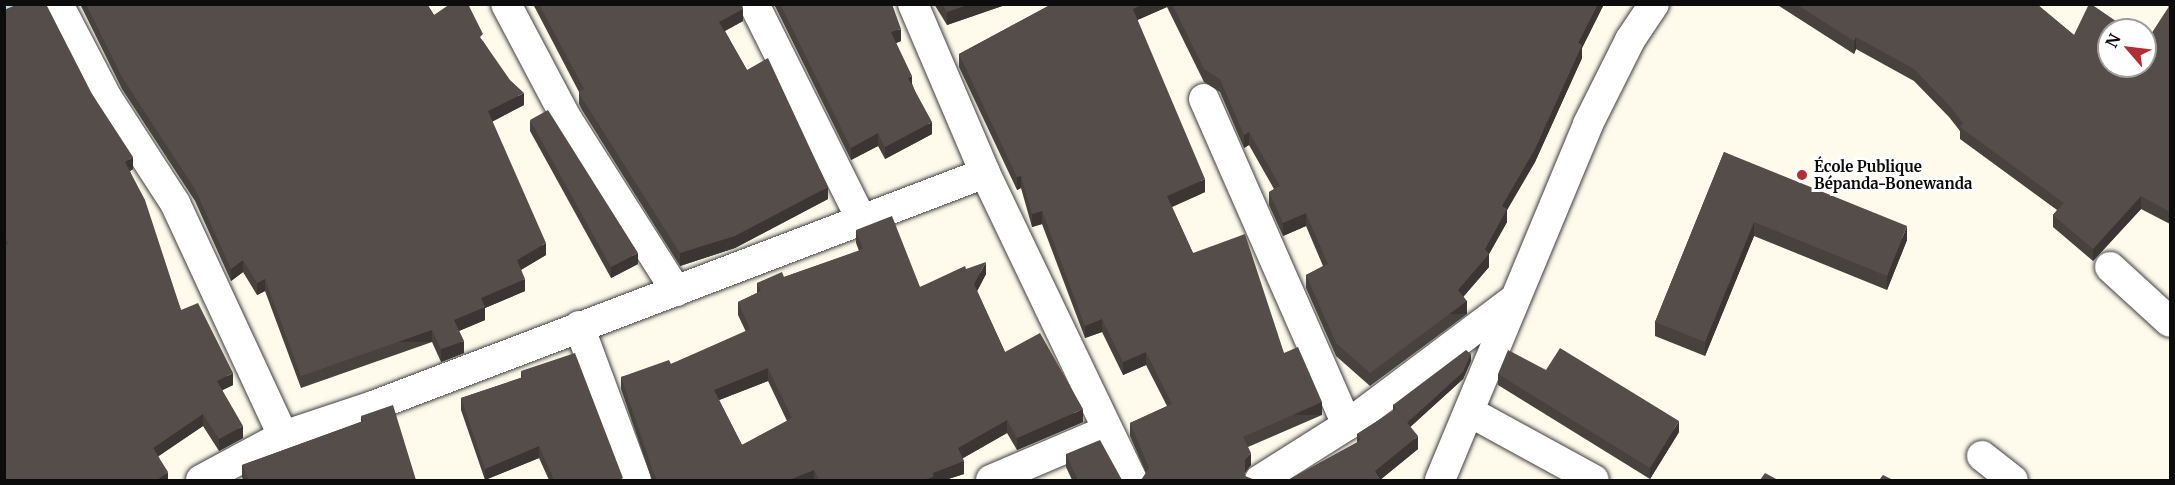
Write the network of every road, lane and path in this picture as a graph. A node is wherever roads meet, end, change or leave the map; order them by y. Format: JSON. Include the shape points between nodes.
{"nodes":[{"id":1,"x":58,"y":4,"type":"edge"},
{"id":2,"x":506,"y":4,"type":"edge"},
{"id":3,"x":754,"y":4,"type":"edge"},
{"id":4,"x":913,"y":4,"type":"edge"},
{"id":5,"x":1654,"y":4,"type":"edge"},
{"id":6,"x":1204,"y":99,"type":"dead end"},
{"id":7,"x":985,"y":173,"type":"junction"},
{"id":8,"x":862,"y":220,"type":"junction"},
{"id":9,"x":2110,"y":267,"type":"dead end"},
{"id":10,"x":676,"y":291,"type":"junction"},
{"id":11,"x":1512,"y":301,"type":"junction"},
{"id":12,"x":2170,"y":322,"type":"edge"},
{"id":13,"x":579,"y":326,"type":"junction"},
{"id":14,"x":1470,"y":412,"type":"junction"},
{"id":15,"x":1347,"y":425,"type":"junction"},
{"id":16,"x":1106,"y":431,"type":"junction"},
{"id":17,"x":283,"y":436,"type":"junction"},
{"id":18,"x":1982,"y":456,"type":"dead end"},
{"id":19,"x":201,"y":480,"type":"edge"},
{"id":20,"x":636,"y":480,"type":"edge"},
{"id":21,"x":991,"y":480,"type":"edge"},
{"id":22,"x":1132,"y":480,"type":"edge"},
{"id":23,"x":1260,"y":480,"type":"edge"},
{"id":24,"x":1440,"y":480,"type":"edge"},
{"id":25,"x":1594,"y":480,"type":"edge"},
{"id":26,"x":2013,"y":480,"type":"edge"}],
"edges":[{"from":1,"to":17,"type":"street","via":[[107,98],[175,203]]},
{"from":2,"to":10,"type":"street","via":[[567,119]]},
{"from":3,"to":8,"type":"street"},
{"from":4,"to":7,"type":"street"},
{"from":5,"to":11,"type":"street","via":[[1630,40],[1588,124]]},
{"from":6,"to":15,"type":"street"},
{"from":7,"to":8,"type":"street"},
{"from":7,"to":16,"type":"street"},
{"from":8,"to":10,"type":"street"},
{"from":9,"to":12,"type":"street"},
{"from":10,"to":13,"type":"street"},
{"from":11,"to":14,"type":"street"},
{"from":11,"to":15,"type":"street"},
{"from":13,"to":17,"type":"street"},
{"from":13,"to":20,"type":"street"},
{"from":14,"to":24,"type":"street"},
{"from":14,"to":25,"type":"street"},
{"from":15,"to":23,"type":"street"},
{"from":16,"to":21,"type":"street"},
{"from":16,"to":22,"type":"street"},
{"from":17,"to":19,"type":"street"},
{"from":18,"to":26,"type":"street"}]}
